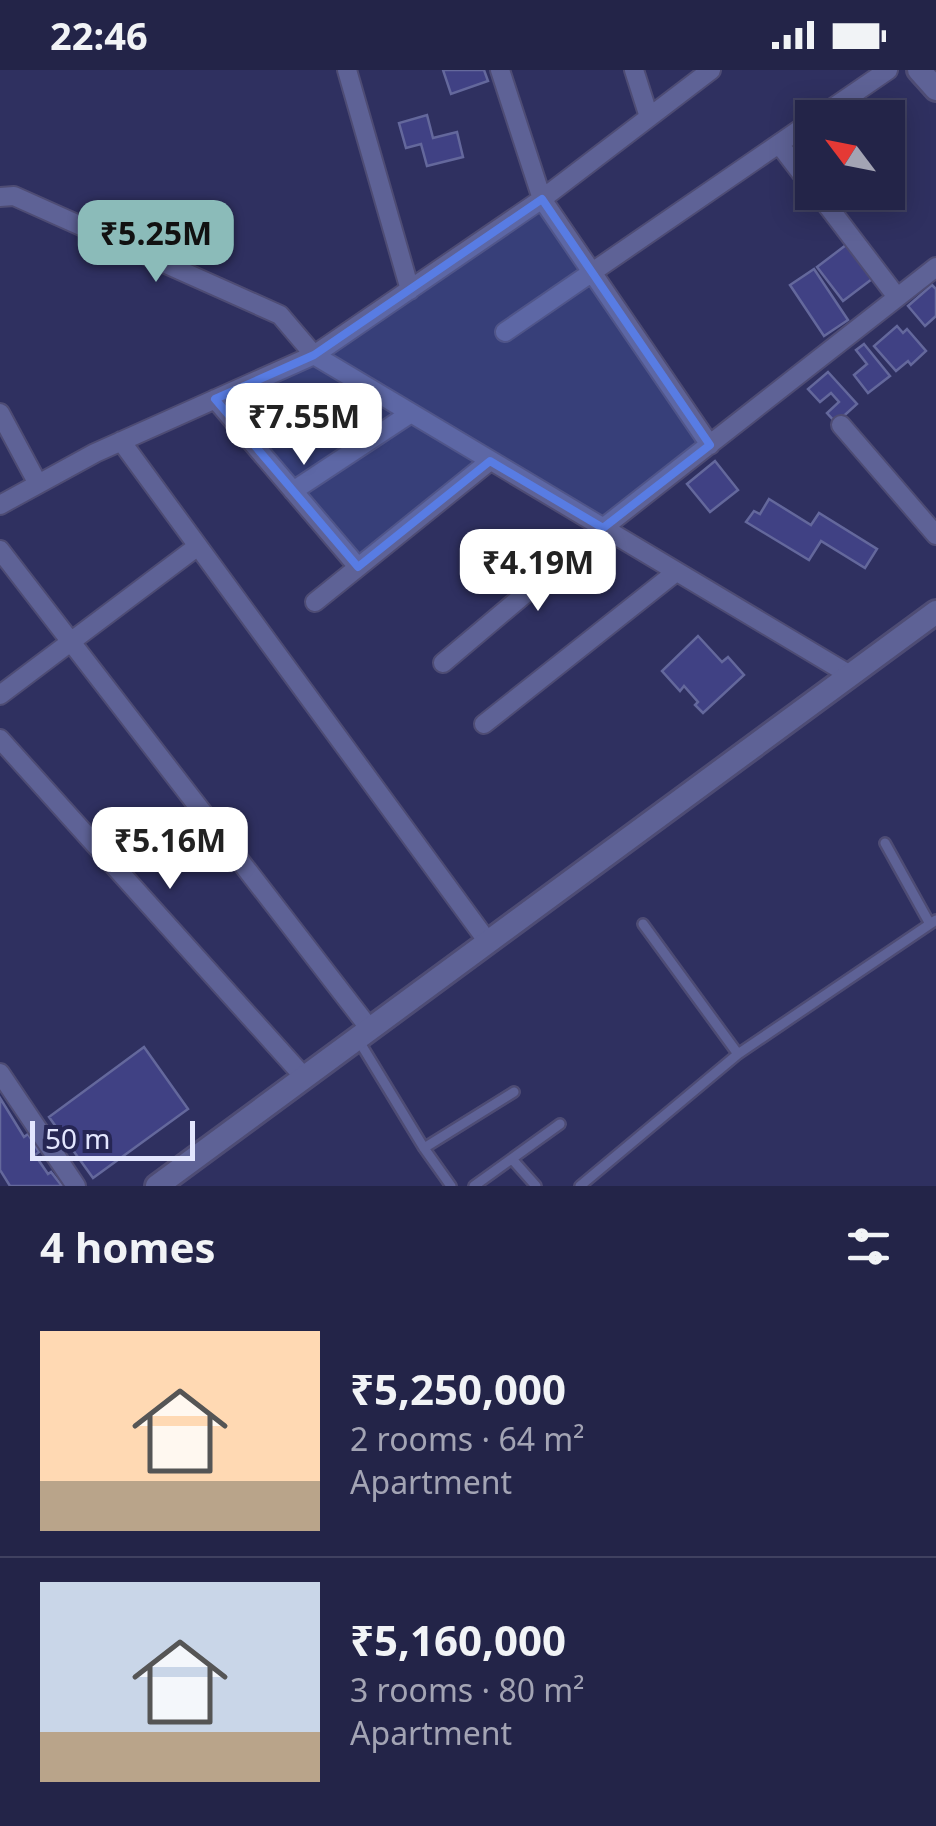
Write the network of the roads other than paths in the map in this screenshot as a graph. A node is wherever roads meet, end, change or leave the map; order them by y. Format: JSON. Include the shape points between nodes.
{"nodes":[{"id":1,"x":347,"y":70,"type":"edge"},
{"id":2,"x":500,"y":70,"type":"edge"},
{"id":3,"x":634,"y":70,"type":"edge"},
{"id":4,"x":711,"y":70,"type":"edge"},
{"id":5,"x":888,"y":70,"type":"edge"},
{"id":6,"x":918,"y":70,"type":"edge"},
{"id":7,"x":936,"y":90,"type":"edge"},
{"id":8,"x":843,"y":100,"type":"edge"},
{"id":9,"x":648,"y":117,"type":"junction"},
{"id":10,"x":795,"y":133,"type":"edge"},
{"id":11,"x":779,"y":144,"type":"junction"},
{"id":12,"x":795,"y":164,"type":"edge"},
{"id":13,"x":0,"y":196,"type":"edge"},
{"id":14,"x":542,"y":199,"type":"junction"},
{"id":15,"x":830,"y":210,"type":"edge"},
{"id":16,"x":936,"y":266,"type":"edge"},
{"id":17,"x":592,"y":272,"type":"junction"},
{"id":18,"x":410,"y":290,"type":"junction"},
{"id":19,"x":897,"y":297,"type":"junction"},
{"id":20,"x":505,"y":332,"type":"dead end"},
{"id":21,"x":314,"y":356,"type":"junction"},
{"id":22,"x":215,"y":400,"type":"junction"},
{"id":23,"x":0,"y":413,"type":"edge"},
{"id":24,"x":411,"y":413,"type":"junction"},
{"id":25,"x":841,"y":424,"type":"dead end"},
{"id":26,"x":121,"y":442,"type":"junction"},
{"id":27,"x":710,"y":445,"type":"junction"},
{"id":28,"x":490,"y":461,"type":"junction"},
{"id":29,"x":38,"y":484,"type":"junction"},
{"id":30,"x":293,"y":491,"type":"junction"},
{"id":31,"x":0,"y":505,"type":"edge"},
{"id":32,"x":603,"y":528,"type":"junction"},
{"id":33,"x":936,"y":535,"type":"edge"},
{"id":34,"x":198,"y":546,"type":"junction"},
{"id":35,"x":0,"y":550,"type":"edge"},
{"id":36,"x":358,"y":567,"type":"junction"},
{"id":37,"x":676,"y":572,"type":"junction"},
{"id":38,"x":315,"y":602,"type":"dead end"},
{"id":39,"x":936,"y":612,"type":"edge"},
{"id":40,"x":70,"y":642,"type":"junction"},
{"id":41,"x":443,"y":663,"type":"dead end"},
{"id":42,"x":850,"y":676,"type":"junction"},
{"id":43,"x":0,"y":694,"type":"edge"},
{"id":44,"x":484,"y":724,"type":"dead end"},
{"id":45,"x":0,"y":739,"type":"edge"},
{"id":46,"x":886,"y":844,"type":"dead end"},
{"id":47,"x":933,"y":922,"type":"edge"},
{"id":48,"x":643,"y":924,"type":"dead end"},
{"id":49,"x":488,"y":942,"type":"junction"},
{"id":50,"x":364,"y":1034,"type":"junction"},
{"id":51,"x":738,"y":1054,"type":"junction"},
{"id":52,"x":0,"y":1073,"type":"edge"},
{"id":53,"x":304,"y":1077,"type":"junction"},
{"id":54,"x":514,"y":1092,"type":"dead end"},
{"id":55,"x":560,"y":1124,"type":"dead end"},
{"id":56,"x":424,"y":1148,"type":"junction"},
{"id":57,"x":512,"y":1159,"type":"junction"},
{"id":58,"x":76,"y":1186,"type":"edge"},
{"id":59,"x":157,"y":1186,"type":"edge"},
{"id":60,"x":451,"y":1186,"type":"edge"},
{"id":61,"x":474,"y":1186,"type":"edge"},
{"id":62,"x":536,"y":1186,"type":"edge"},
{"id":63,"x":580,"y":1186,"type":"edge"}],
"edges":[{"from":1,"to":18,"type":"street"},
{"from":2,"to":14,"type":"street"},
{"from":3,"to":9,"type":"street"},
{"from":4,"to":9,"type":"street"},
{"from":5,"to":8,"type":"street"},
{"from":6,"to":7,"type":"street"},
{"from":9,"to":14,"type":"street"},
{"from":10,"to":11,"type":"street"},
{"from":11,"to":12,"type":"street"},
{"from":11,"to":17,"type":"street"},
{"from":13,"to":21,"type":"street","via":[[14,196],[280,315]]},
{"from":14,"to":17,"type":"street"},
{"from":14,"to":18,"type":"street"},
{"from":15,"to":19,"type":"street"},
{"from":16,"to":19,"type":"street"},
{"from":17,"to":20,"type":"street"},
{"from":17,"to":27,"type":"street"},
{"from":18,"to":21,"type":"street"},
{"from":19,"to":27,"type":"street"},
{"from":21,"to":22,"type":"street"},
{"from":21,"to":24,"type":"street"},
{"from":22,"to":26,"type":"street"},
{"from":22,"to":30,"type":"street"},
{"from":23,"to":29,"type":"street"},
{"from":24,"to":28,"type":"street"},
{"from":24,"to":30,"type":"street"},
{"from":25,"to":33,"type":"street"},
{"from":26,"to":29,"type":"street"},
{"from":26,"to":34,"type":"street"},
{"from":27,"to":32,"type":"street"},
{"from":28,"to":32,"type":"street"},
{"from":28,"to":36,"type":"street"},
{"from":29,"to":31,"type":"street"},
{"from":30,"to":36,"type":"street"},
{"from":32,"to":37,"type":"street"},
{"from":32,"to":41,"type":"street"},
{"from":34,"to":40,"type":"street"},
{"from":34,"to":49,"type":"street"},
{"from":35,"to":40,"type":"street"},
{"from":36,"to":38,"type":"street"},
{"from":37,"to":42,"type":"street"},
{"from":37,"to":44,"type":"street"},
{"from":39,"to":42,"type":"street"},
{"from":40,"to":43,"type":"street"},
{"from":40,"to":50,"type":"street"},
{"from":42,"to":49,"type":"street"},
{"from":45,"to":53,"type":"street"},
{"from":46,"to":47,"type":"lane"},
{"from":47,"to":51,"type":"lane"},
{"from":48,"to":51,"type":"lane"},
{"from":49,"to":50,"type":"street"},
{"from":50,"to":53,"type":"street"},
{"from":50,"to":56,"type":"lane"},
{"from":51,"to":63,"type":"lane"},
{"from":52,"to":58,"type":"street"},
{"from":53,"to":59,"type":"street"},
{"from":54,"to":56,"type":"lane"},
{"from":55,"to":57,"type":"lane"},
{"from":56,"to":60,"type":"lane"},
{"from":57,"to":61,"type":"lane"},
{"from":57,"to":62,"type":"lane"}]}
